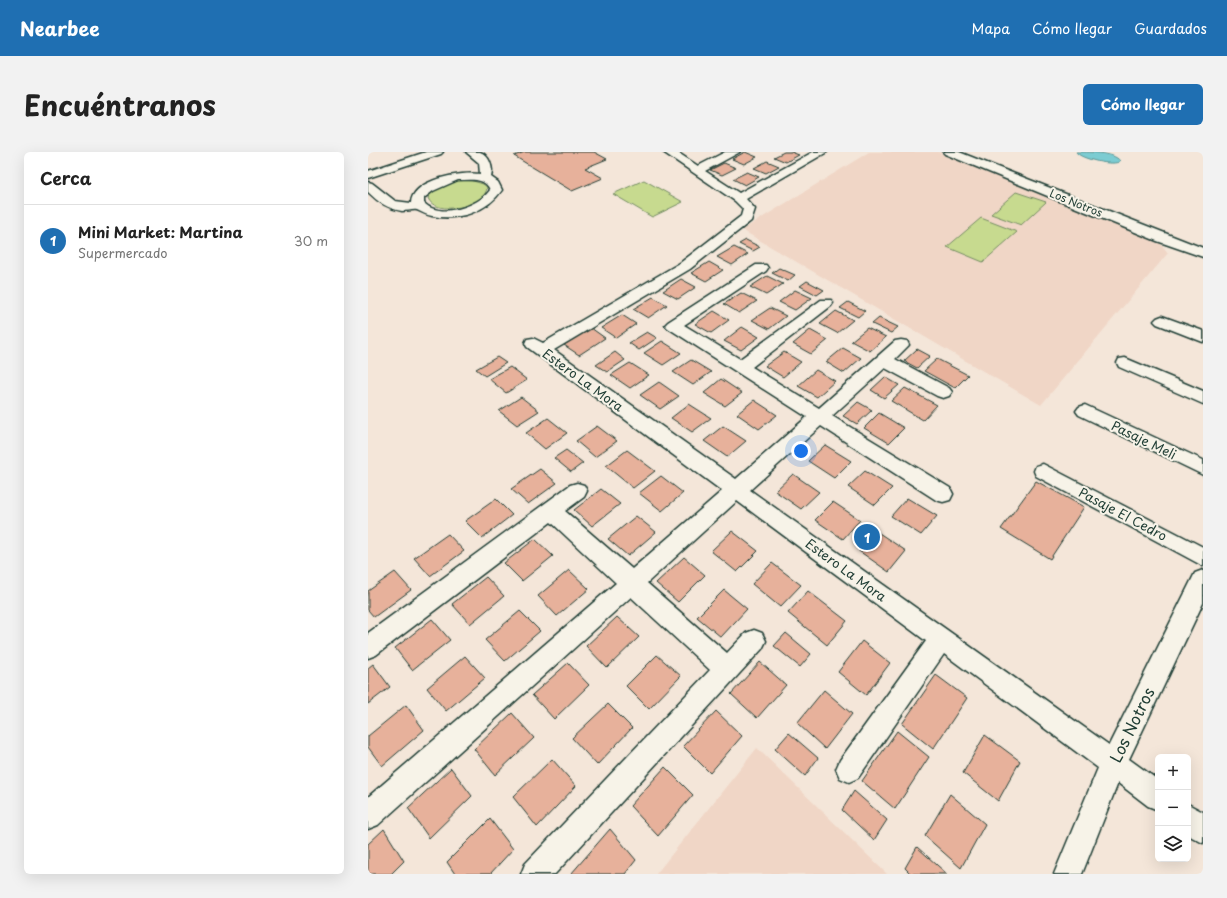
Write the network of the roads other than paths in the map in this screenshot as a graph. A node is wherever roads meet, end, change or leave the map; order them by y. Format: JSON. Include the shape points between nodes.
{"nodes":[{"id":1,"x":437,"y":152,"type":"edge"},
{"id":2,"x":472,"y":152,"type":"edge"},
{"id":3,"x":669,"y":152,"type":"edge"},
{"id":4,"x":734,"y":152,"type":"edge"},
{"id":5,"x":821,"y":152,"type":"edge"},
{"id":6,"x":949,"y":152,"type":"edge"},
{"id":7,"x":698,"y":170,"type":"junction"},
{"id":8,"x":368,"y":175,"type":"edge"},
{"id":9,"x":485,"y":178,"type":"junction"},
{"id":10,"x":368,"y":186,"type":"edge"},
{"id":11,"x":739,"y":198,"type":"junction"},
{"id":12,"x":420,"y":206,"type":"junction"},
{"id":13,"x":1203,"y":253,"type":"edge"},
{"id":14,"x":761,"y":268,"type":"dead end"},
{"id":15,"x":826,"y":304,"type":"dead end"},
{"id":16,"x":1162,"y":321,"type":"dead end"},
{"id":17,"x":1203,"y":338,"type":"edge"},
{"id":18,"x":901,"y":345,"type":"dead end"},
{"id":19,"x":884,"y":360,"type":"junction"},
{"id":20,"x":1125,"y":363,"type":"dead end"},
{"id":21,"x":741,"y":367,"type":"junction"},
{"id":22,"x":943,"y":392,"type":"dead end"},
{"id":23,"x":1203,"y":398,"type":"edge"},
{"id":24,"x":1085,"y":411,"type":"dead end"},
{"id":25,"x":820,"y":416,"type":"junction"},
{"id":26,"x":1203,"y":468,"type":"edge"},
{"id":27,"x":1043,"y":471,"type":"dead end"},
{"id":28,"x":736,"y":490,"type":"junction"},
{"id":29,"x":577,"y":491,"type":"dead end"},
{"id":30,"x":943,"y":494,"type":"dead end"},
{"id":31,"x":551,"y":510,"type":"junction"},
{"id":32,"x":1203,"y":557,"type":"edge"},
{"id":33,"x":1203,"y":581,"type":"edge"},
{"id":34,"x":631,"y":582,"type":"junction"},
{"id":35,"x":941,"y":639,"type":"junction"},
{"id":36,"x":754,"y":641,"type":"dead end"},
{"id":37,"x":368,"y":647,"type":"edge"},
{"id":38,"x":728,"y":670,"type":"junction"},
{"id":39,"x":1113,"y":764,"type":"junction"},
{"id":40,"x":849,"y":769,"type":"dead end"},
{"id":41,"x":1155,"y":794,"type":"edge"},
{"id":42,"x":368,"y":815,"type":"edge"},
{"id":43,"x":1191,"y":820,"type":"edge"},
{"id":44,"x":1203,"y":829,"type":"edge"},
{"id":45,"x":535,"y":874,"type":"edge"},
{"id":46,"x":1068,"y":874,"type":"edge"}],
"edges":[{"from":1,"to":8,"type":"street"},
{"from":2,"to":9,"type":"street","via":[[485,162],[488,172]]},
{"from":3,"to":7,"type":"street"},
{"from":4,"to":7,"type":"street"},
{"from":5,"to":11,"type":"street"},
{"from":6,"to":13,"type":"street","name":"Los Notros"},
{"from":7,"to":11,"type":"street"},
{"from":9,"to":12,"type":"street","via":[[458,177],[438,182],[423,191],[418,201]]},
{"from":9,"to":12,"type":"street","via":[[491,181],[496,190],[489,200],[472,208],[441,213]]},
{"from":10,"to":12,"type":"street","via":[[390,205],[404,208]]},
{"from":11,"to":28,"type":"street","name":"Estero La Mora","via":[[749,209],[749,213],[747,218],[724,238],[679,270],[538,347]]},
{"from":14,"to":21,"type":"street","via":[[673,325]]},
{"from":15,"to":21,"type":"street"},
{"from":16,"to":17,"type":"street"},
{"from":18,"to":19,"type":"street"},
{"from":19,"to":22,"type":"street"},
{"from":19,"to":25,"type":"street"},
{"from":20,"to":23,"type":"street"},
{"from":21,"to":25,"type":"street"},
{"from":24,"to":26,"type":"street","name":"Pasaje Meli"},
{"from":25,"to":28,"type":"street"},
{"from":25,"to":30,"type":"street"},
{"from":27,"to":32,"type":"street","name":"Pasaje El Cedro"},
{"from":28,"to":34,"type":"street"},
{"from":28,"to":35,"type":"street","name":"Estero La Mora"},
{"from":29,"to":31,"type":"street"},
{"from":31,"to":34,"type":"street"},
{"from":31,"to":37,"type":"street"},
{"from":33,"to":39,"type":"street","name":"Los Notros"},
{"from":34,"to":38,"type":"street"},
{"from":34,"to":42,"type":"street"},
{"from":35,"to":39,"type":"street","name":"Estero La Mora"},
{"from":35,"to":40,"type":"street"},
{"from":36,"to":38,"type":"street"},
{"from":38,"to":45,"type":"street"},
{"from":39,"to":41,"type":"street","name":"Estero La Mora"},
{"from":39,"to":46,"type":"street","name":"Los Notros"},
{"from":43,"to":44,"type":"street"}]}
